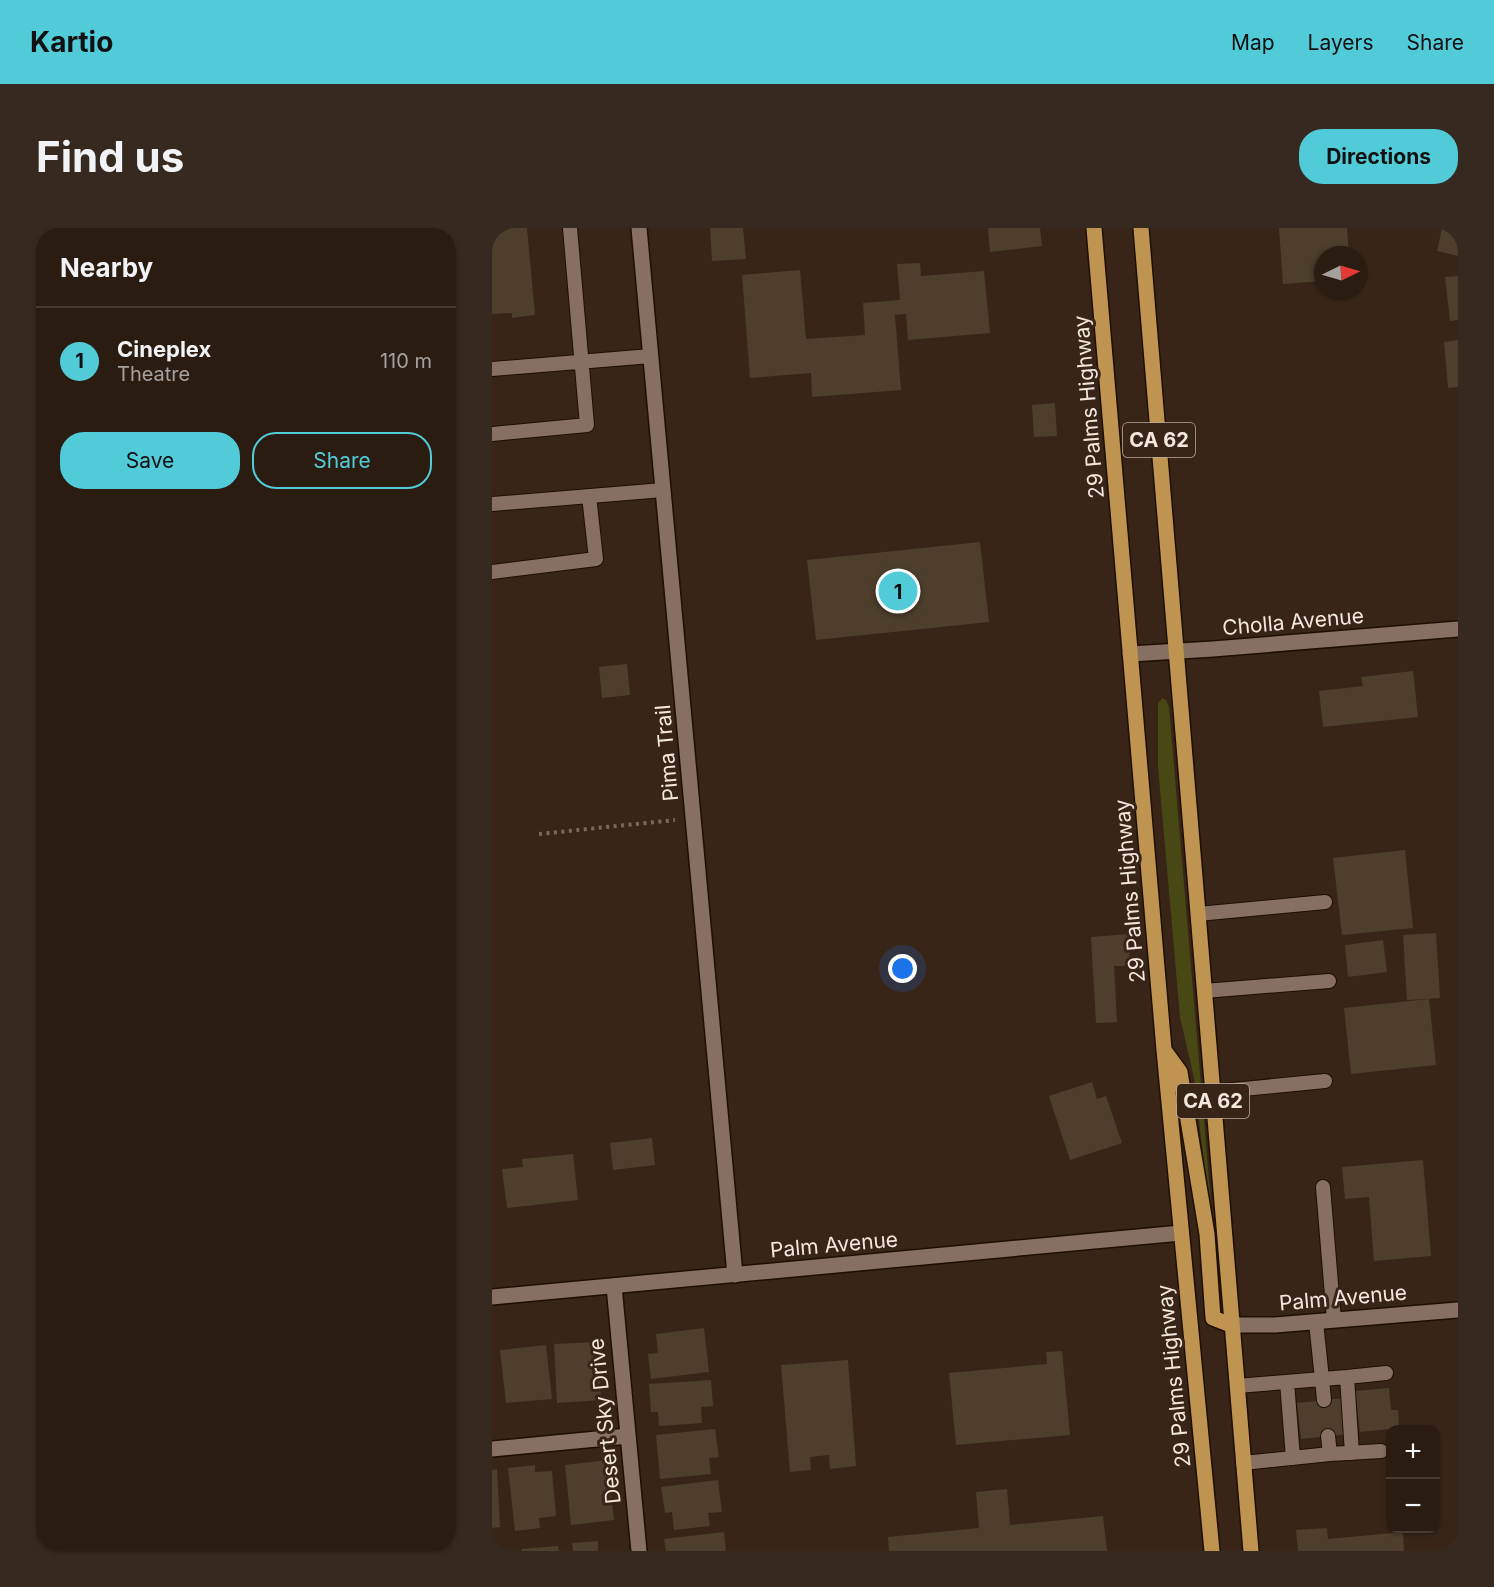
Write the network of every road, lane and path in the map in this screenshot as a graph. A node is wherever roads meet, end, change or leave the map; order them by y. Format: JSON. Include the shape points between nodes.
{"nodes":[{"id":1,"x":570,"y":228,"type":"edge"},
{"id":2,"x":639,"y":228,"type":"edge"},
{"id":3,"x":1094,"y":228,"type":"edge"},
{"id":4,"x":1141,"y":228,"type":"edge"},
{"id":5,"x":651,"y":356,"type":"junction"},
{"id":6,"x":582,"y":362,"type":"junction"},
{"id":7,"x":492,"y":369,"type":"edge"},
{"id":8,"x":492,"y":434,"type":"edge"},
{"id":9,"x":663,"y":490,"type":"junction"},
{"id":10,"x":590,"y":496,"type":"junction"},
{"id":11,"x":492,"y":504,"type":"edge"},
{"id":12,"x":492,"y":572,"type":"edge"},
{"id":13,"x":1458,"y":629,"type":"edge"},
{"id":14,"x":1176,"y":651,"type":"junction"},
{"id":15,"x":1130,"y":654,"type":"junction"},
{"id":16,"x":694,"y":818,"type":"junction"},
{"id":17,"x":539,"y":834,"type":"dead end"},
{"id":18,"x":1325,"y":902,"type":"dead end"},
{"id":19,"x":1198,"y":914,"type":"junction"},
{"id":20,"x":1329,"y":981,"type":"dead end"},
{"id":21,"x":1204,"y":991,"type":"junction"},
{"id":22,"x":1164,"y":1050,"type":"junction"},
{"id":23,"x":1324,"y":1082,"type":"dead end"},
{"id":24,"x":1212,"y":1092,"type":"junction"},
{"id":25,"x":1323,"y":1186,"type":"dead end"},
{"id":26,"x":1181,"y":1233,"type":"junction"},
{"id":27,"x":735,"y":1275,"type":"junction"},
{"id":28,"x":614,"y":1286,"type":"junction"},
{"id":29,"x":492,"y":1297,"type":"edge"},
{"id":30,"x":1458,"y":1310,"type":"edge"},
{"id":31,"x":1334,"y":1320,"type":"junction"},
{"id":32,"x":1316,"y":1322,"type":"junction"},
{"id":33,"x":1232,"y":1324,"type":"junction"},
{"id":34,"x":1386,"y":1373,"type":"dead end"},
{"id":35,"x":1347,"y":1377,"type":"junction"},
{"id":36,"x":1322,"y":1379,"type":"junction"},
{"id":37,"x":1287,"y":1382,"type":"junction"},
{"id":38,"x":1237,"y":1386,"type":"junction"},
{"id":39,"x":1324,"y":1400,"type":"dead end"},
{"id":40,"x":628,"y":1436,"type":"junction"},
{"id":41,"x":1328,"y":1436,"type":"dead end"},
{"id":42,"x":492,"y":1449,"type":"edge"},
{"id":43,"x":1381,"y":1451,"type":"dead end"},
{"id":44,"x":1352,"y":1453,"type":"junction"},
{"id":45,"x":1330,"y":1454,"type":"junction"},
{"id":46,"x":1293,"y":1458,"type":"junction"},
{"id":47,"x":1243,"y":1463,"type":"junction"},
{"id":48,"x":639,"y":1551,"type":"edge"},
{"id":49,"x":1212,"y":1551,"type":"edge"},
{"id":50,"x":1251,"y":1551,"type":"edge"}],
"edges":[{"from":1,"to":6,"type":"lane"},
{"from":2,"to":5,"type":"street","name":"Pima Trail"},
{"from":3,"to":15,"type":"main road","name":"29 Palms Highway","number":"CA 62"},
{"from":4,"to":14,"type":"main road","number":"CA 62"},
{"from":5,"to":6,"type":"lane"},
{"from":5,"to":9,"type":"street","name":"Pima Trail"},
{"from":6,"to":7,"type":"lane"},
{"from":6,"to":8,"type":"lane","via":[[587,425]]},
{"from":9,"to":10,"type":"lane"},
{"from":9,"to":16,"type":"street","name":"Pima Trail"},
{"from":10,"to":11,"type":"lane"},
{"from":10,"to":12,"type":"lane","via":[[596,559]]},
{"from":13,"to":14,"type":"street","name":"Cholla Avenue"},
{"from":14,"to":15,"type":"street","name":"Cholla Avenue"},
{"from":14,"to":19,"type":"main road","number":"CA 62"},
{"from":15,"to":22,"type":"main road","name":"29 Palms Highway","number":"CA 62"},
{"from":16,"to":17,"type":"path"},
{"from":16,"to":27,"type":"street","name":"Pima Trail"},
{"from":18,"to":19,"type":"lane"},
{"from":19,"to":21,"type":"main road","number":"CA 62"},
{"from":20,"to":21,"type":"lane"},
{"from":21,"to":24,"type":"main road","number":"CA 62"},
{"from":22,"to":26,"type":"main road","name":"29 Palms Highway","number":"CA 62"},
{"from":22,"to":33,"type":"main road","via":[[1180,1072],[1207,1234],[1214,1318]]},
{"from":23,"to":24,"type":"lane"},
{"from":24,"to":33,"type":"main road","number":"CA 62"},
{"from":25,"to":31,"type":"lane"},
{"from":26,"to":27,"type":"street","name":"Palm Avenue"},
{"from":26,"to":49,"type":"main road","name":"29 Palms Highway","number":"CA 62"},
{"from":27,"to":28,"type":"street","name":"Palm Avenue"},
{"from":28,"to":29,"type":"street","name":"Palm Avenue"},
{"from":28,"to":40,"type":"street","name":"Desert Sky Drive"},
{"from":30,"to":31,"type":"street","name":"Palm Avenue"},
{"from":31,"to":32,"type":"street","name":"Palm Avenue"},
{"from":32,"to":33,"type":"street","name":"Palm Avenue"},
{"from":32,"to":36,"type":"lane"},
{"from":33,"to":38,"type":"main road","number":"CA 62"},
{"from":34,"to":35,"type":"lane"},
{"from":35,"to":36,"type":"lane"},
{"from":35,"to":44,"type":"lane"},
{"from":36,"to":37,"type":"lane"},
{"from":36,"to":39,"type":"lane"},
{"from":37,"to":38,"type":"lane"},
{"from":37,"to":46,"type":"lane"},
{"from":38,"to":47,"type":"main road","number":"CA 62"},
{"from":40,"to":42,"type":"street"},
{"from":40,"to":48,"type":"street","name":"Desert Sky Drive"},
{"from":41,"to":45,"type":"lane"},
{"from":43,"to":44,"type":"lane"},
{"from":44,"to":45,"type":"lane"},
{"from":45,"to":46,"type":"lane"},
{"from":46,"to":47,"type":"lane"},
{"from":47,"to":50,"type":"main road","number":"CA 62"}]}
